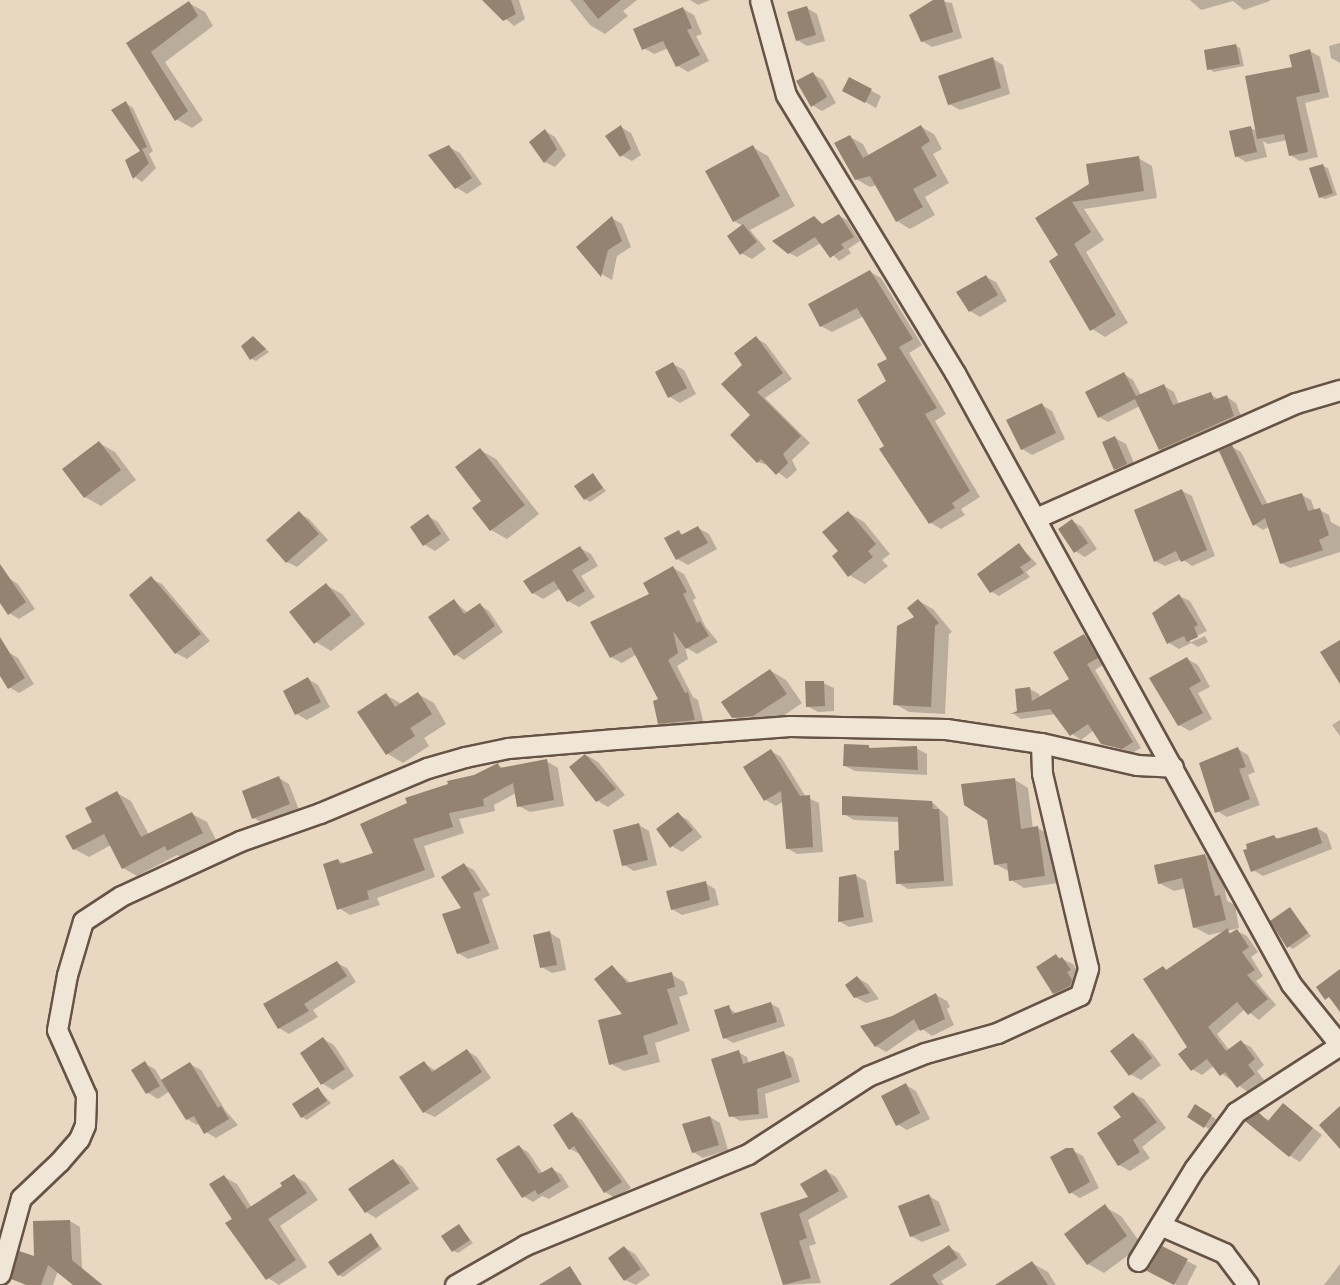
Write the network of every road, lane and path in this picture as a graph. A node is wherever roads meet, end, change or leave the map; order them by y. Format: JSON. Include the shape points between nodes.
{"nodes":[{"id":1,"x":760,"y":0,"type":"edge"},
{"id":2,"x":1340,"y":390,"type":"edge"},
{"id":3,"x":1036,"y":518,"type":"junction"},
{"id":4,"x":1041,"y":743,"type":"junction"},
{"id":5,"x":1173,"y":767,"type":"junction"},
{"id":6,"x":1340,"y":1045,"type":"edge"},
{"id":7,"x":1160,"y":1225,"type":"junction"},
{"id":8,"x":1138,"y":1261,"type":"dead end"},
{"id":9,"x":0,"y":1274,"type":"edge"},
{"id":10,"x":455,"y":1285,"type":"edge"},
{"id":11,"x":1248,"y":1285,"type":"edge"}],
"edges":[{"from":1,"to":3,"type":"street","via":[[786,95],[955,373]]},
{"from":2,"to":3,"type":"street","via":[[1296,403]]},
{"from":3,"to":5,"type":"street"},
{"from":4,"to":5,"type":"street","via":[[1137,765]]},
{"from":4,"to":9,"type":"street","via":[[946,729],[790,726],[508,748],[427,768],[240,841],[131,891],[83,921],[57,1030],[86,1096],[85,1125],[59,1163],[21,1198]]},
{"from":4,"to":10,"type":"street","via":[[1042,773],[1088,968],[1080,995],[997,1032],[868,1076],[748,1154],[525,1245]]},
{"from":5,"to":6,"type":"street","via":[[1291,984]]},
{"from":6,"to":7,"type":"street","via":[[1236,1112]]},
{"from":7,"to":8,"type":"street"},
{"from":7,"to":11,"type":"street","via":[[1224,1254]]}]}
